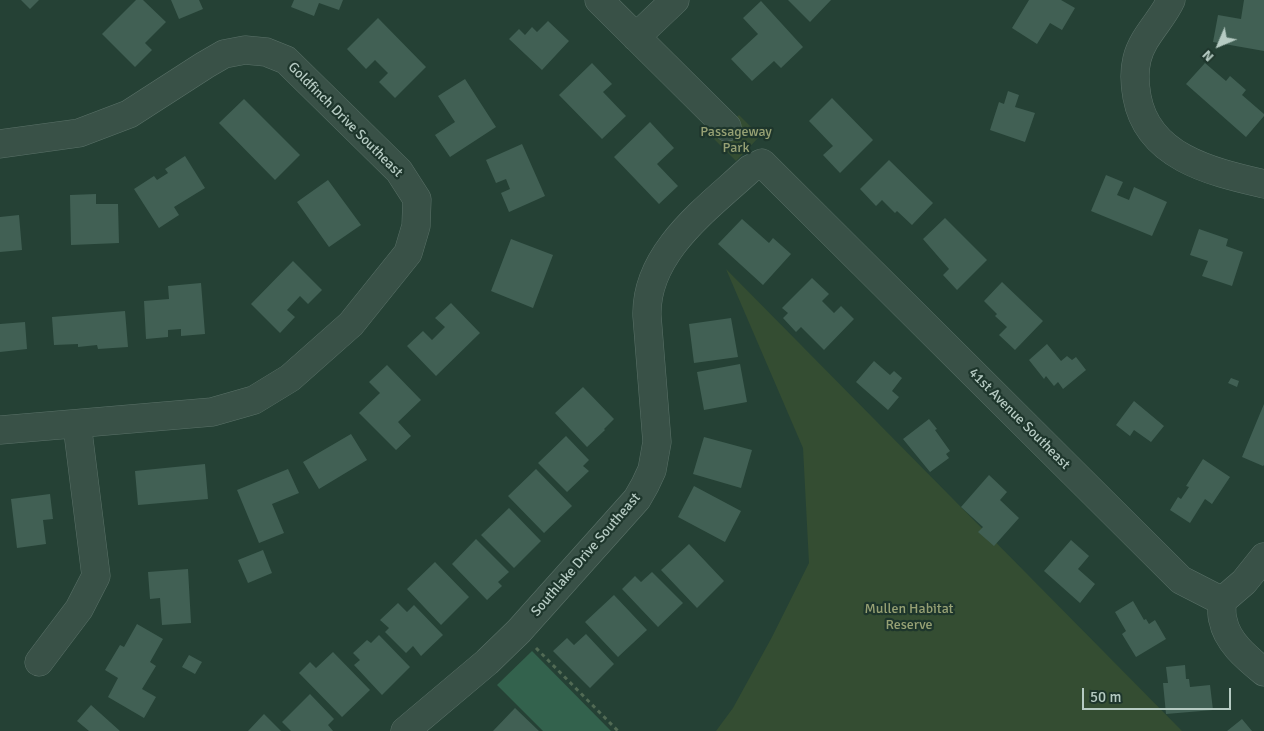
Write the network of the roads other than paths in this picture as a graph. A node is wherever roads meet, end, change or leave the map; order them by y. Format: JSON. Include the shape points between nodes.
{"nodes":[{"id":1,"x":599,"y":0,"type":"edge"},
{"id":2,"x":675,"y":0,"type":"edge"},
{"id":3,"x":1171,"y":0,"type":"edge"},
{"id":4,"x":636,"y":37,"type":"junction"},
{"id":5,"x":727,"y":127,"type":"dead end"},
{"id":6,"x":0,"y":144,"type":"edge"},
{"id":7,"x":762,"y":163,"type":"joint"},
{"id":8,"x":1264,"y":184,"type":"edge"},
{"id":9,"x":77,"y":424,"type":"junction"},
{"id":10,"x":0,"y":430,"type":"edge"},
{"id":11,"x":1264,"y":557,"type":"edge"},
{"id":12,"x":1222,"y":601,"type":"junction"},
{"id":13,"x":38,"y":662,"type":"dead end"},
{"id":14,"x":1264,"y":672,"type":"edge"},
{"id":15,"x":405,"y":731,"type":"edge"}],
"edges":[{"from":1,"to":4,"type":"street"},
{"from":2,"to":4,"type":"street"},
{"from":3,"to":8,"type":"street","via":[[1148,34],[1137,59],[1135,88],[1140,111],[1149,129],[1165,147],[1185,160]]},
{"from":4,"to":5,"type":"street"},
{"from":6,"to":9,"type":"street","name":"Goldfinch Drive Southeast","via":[[79,133],[129,114],[224,54],[245,50],[266,52],[286,60],[399,171],[417,199],[416,226],[408,253],[351,324],[290,378],[254,400],[212,412]]},
{"from":7,"to":12,"type":"street","name":"41st Avenue Southeast","via":[[1181,580]]},
{"from":7,"to":15,"type":"street","name":"Southlake Drive Southeast","via":[[750,169],[678,236],[659,265],[650,288],[646,316],[657,442],[652,470],[645,486],[520,631]]},
{"from":9,"to":10,"type":"street","name":"Goldfinch Drive Southeast"},
{"from":9,"to":13,"type":"street","via":[[96,576],[79,609]]},
{"from":11,"to":12,"type":"street","via":[[1244,582]]},
{"from":12,"to":14,"type":"street","via":[[1222,620],[1229,637]]}]}
